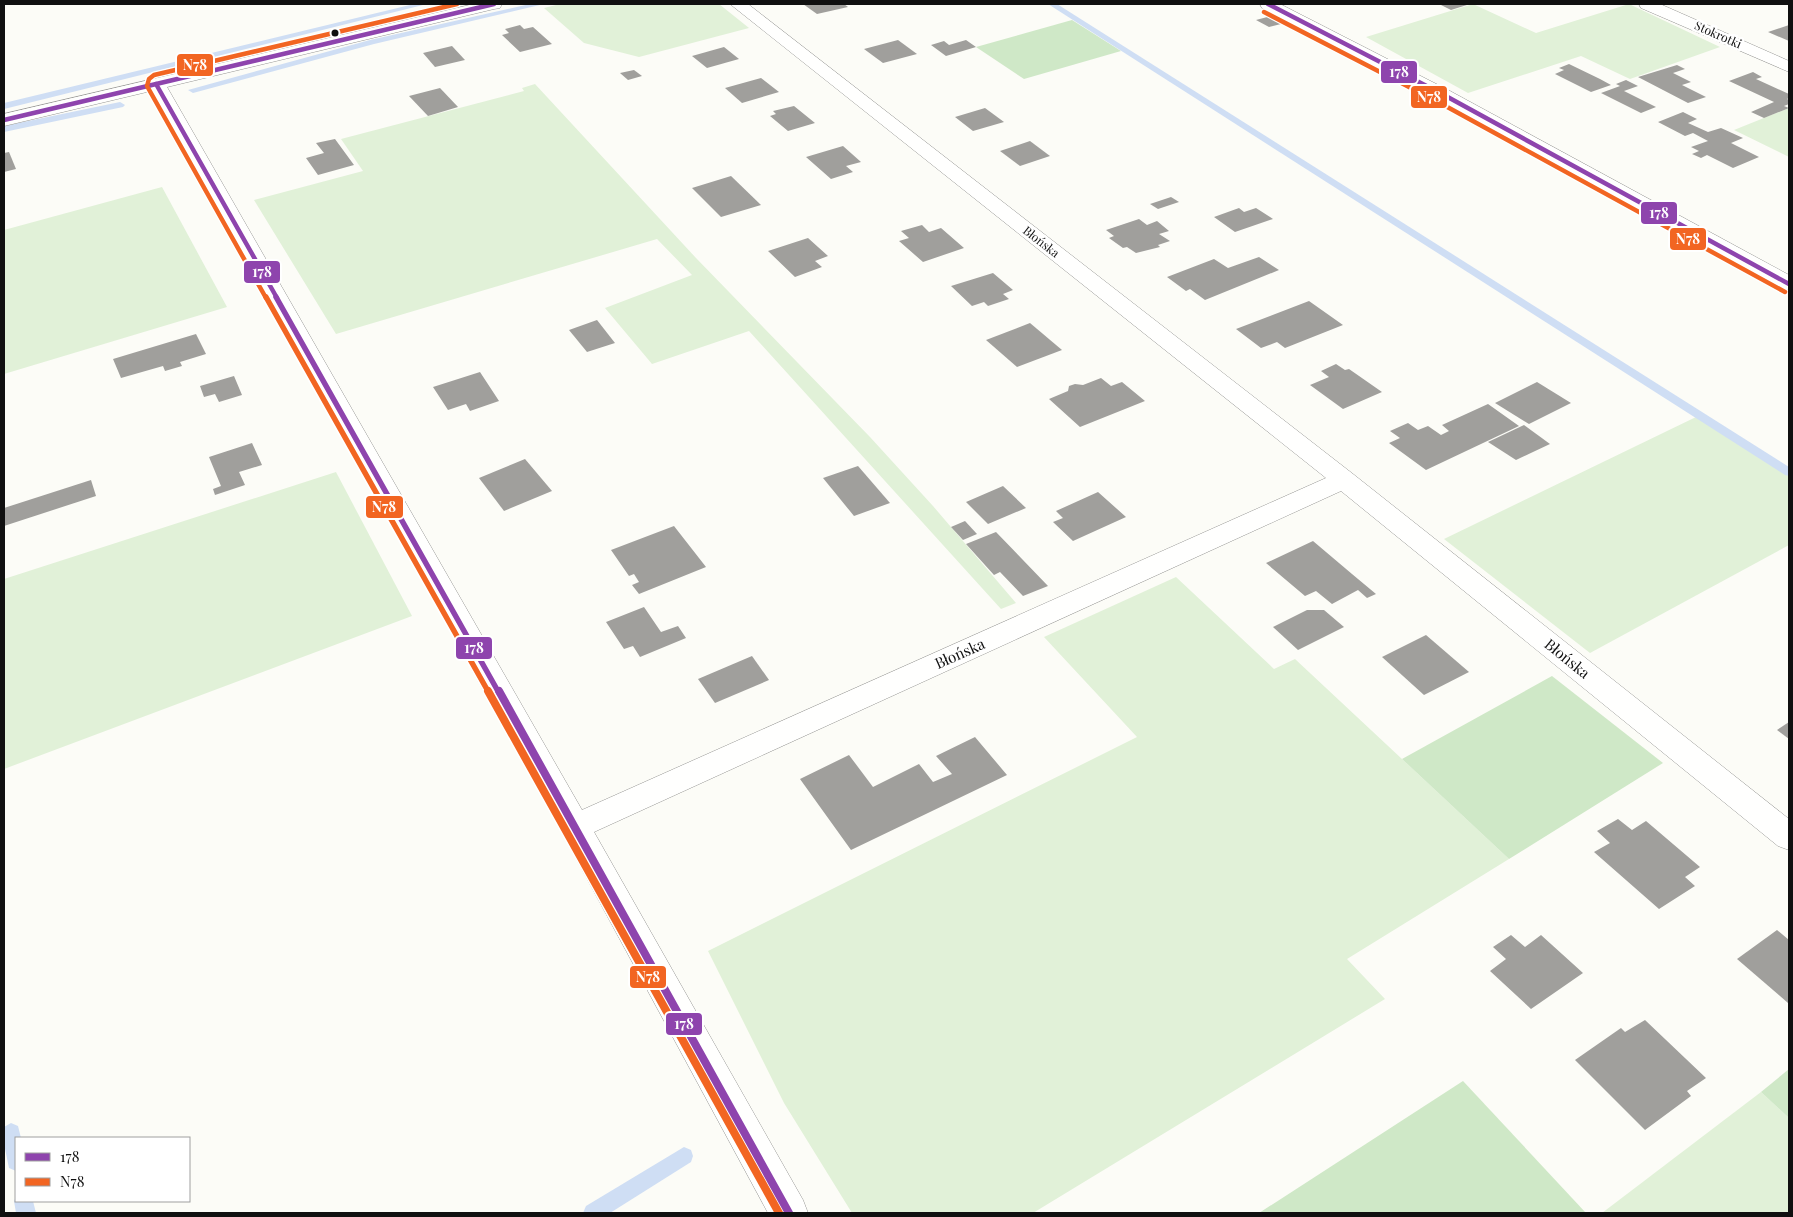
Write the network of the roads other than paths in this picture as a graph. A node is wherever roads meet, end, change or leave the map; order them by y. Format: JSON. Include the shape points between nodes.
{"nodes":[{"id":1,"x":494,"y":4,"type":"edge"},
{"id":2,"x":738,"y":4,"type":"edge"},
{"id":3,"x":1268,"y":4,"type":"edge"},
{"id":4,"x":1647,"y":4,"type":"edge"},
{"id":5,"x":1789,"y":67,"type":"edge"},
{"id":6,"x":156,"y":84,"type":"junction"},
{"id":7,"x":4,"y":120,"type":"edge"},
{"id":8,"x":1789,"y":284,"type":"edge"},
{"id":9,"x":1344,"y":480,"type":"junction"},
{"id":10,"x":575,"y":827,"type":"junction"},
{"id":11,"x":1789,"y":837,"type":"edge"},
{"id":12,"x":789,"y":1213,"type":"edge"}],
"edges":[{"from":1,"to":6,"type":"street"},
{"from":2,"to":9,"type":"street","name":"Błońska"},
{"from":3,"to":8,"type":"street","via":[[1452,99]]},
{"from":4,"to":5,"type":"street","name":"Stokrotki"},
{"from":6,"to":7,"type":"street"},
{"from":6,"to":10,"type":"street"},
{"from":9,"to":10,"type":"street","name":"Błońska"},
{"from":9,"to":11,"type":"street","name":"Błońska"},
{"from":10,"to":12,"type":"street"}]}
